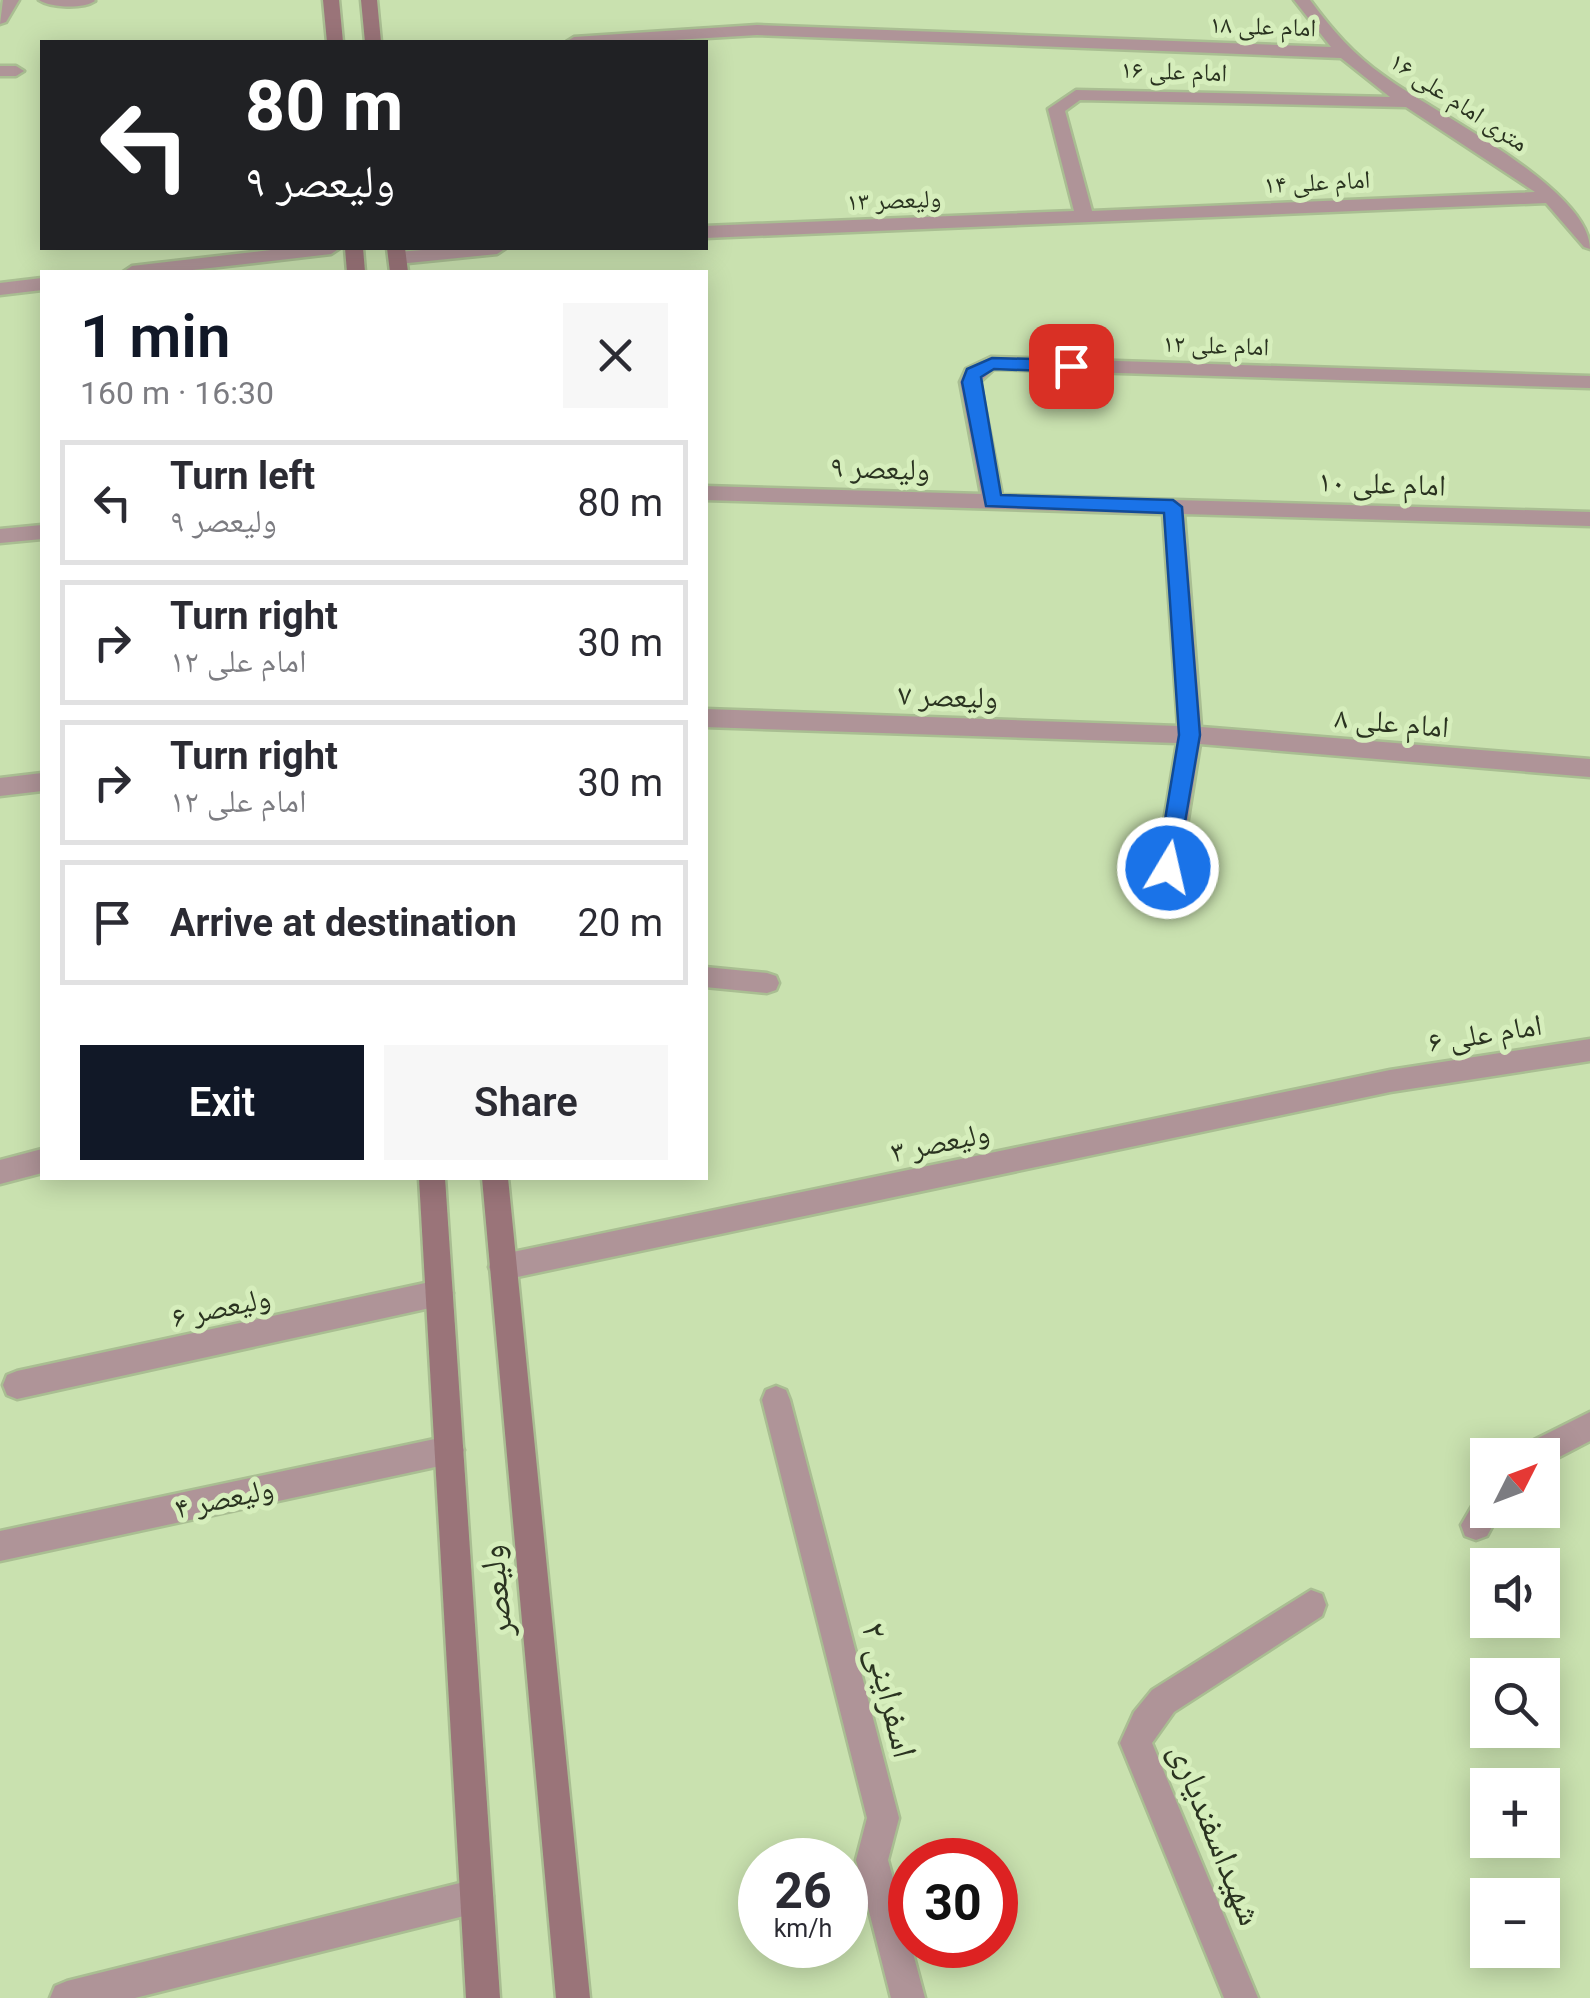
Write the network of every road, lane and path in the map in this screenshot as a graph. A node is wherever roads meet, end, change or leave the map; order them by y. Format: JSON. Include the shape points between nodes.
{"nodes":[{"id":1,"x":12,"y":0,"type":"edge"},
{"id":2,"x":47,"y":0,"type":"edge"},
{"id":3,"x":331,"y":0,"type":"edge"},
{"id":4,"x":369,"y":0,"type":"edge"},
{"id":5,"x":1302,"y":0,"type":"edge"},
{"id":6,"x":87,"y":1,"type":"edge"},
{"id":7,"x":0,"y":19,"type":"edge"},
{"id":8,"x":335,"y":40,"type":"edge"},
{"id":9,"x":373,"y":40,"type":"edge"},
{"id":10,"x":604,"y":40,"type":"edge"},
{"id":11,"x":1348,"y":53,"type":"junction"},
{"id":12,"x":1407,"y":102,"type":"junction"},
{"id":13,"x":1552,"y":197,"type":"junction"},
{"id":14,"x":1085,"y":218,"type":"junction"},
{"id":15,"x":708,"y":232,"type":"edge"},
{"id":16,"x":1590,"y":243,"type":"edge"},
{"id":17,"x":314,"y":250,"type":"edge"},
{"id":18,"x":478,"y":250,"type":"edge"},
{"id":19,"x":398,"y":259,"type":"edge"},
{"id":20,"x":148,"y":270,"type":"edge"},
{"id":21,"x":40,"y":284,"type":"edge"},
{"id":22,"x":0,"y":289,"type":"edge"},
{"id":23,"x":1590,"y":382,"type":"edge"},
{"id":24,"x":708,"y":493,"type":"edge"},
{"id":25,"x":993,"y":501,"type":"junction"},
{"id":26,"x":1173,"y":507,"type":"junction"},
{"id":27,"x":1590,"y":520,"type":"edge"},
{"id":28,"x":40,"y":532,"type":"edge"},
{"id":29,"x":0,"y":536,"type":"edge"},
{"id":30,"x":708,"y":718,"type":"edge"},
{"id":31,"x":1190,"y":735,"type":"junction"},
{"id":32,"x":1590,"y":768,"type":"edge"},
{"id":33,"x":40,"y":782,"type":"edge"},
{"id":34,"x":0,"y":787,"type":"edge"},
{"id":35,"x":1168,"y":868,"type":"dead end"},
{"id":36,"x":708,"y":977,"type":"edge"},
{"id":37,"x":766,"y":984,"type":"dead end"},
{"id":38,"x":1590,"y":1050,"type":"edge"},
{"id":39,"x":1390,"y":1080,"type":"joint"},
{"id":40,"x":40,"y":1162,"type":"edge"},
{"id":41,"x":0,"y":1172,"type":"edge"},
{"id":42,"x":432,"y":1180,"type":"edge"},
{"id":43,"x":495,"y":1180,"type":"edge"},
{"id":44,"x":503,"y":1267,"type":"junction"},
{"id":45,"x":439,"y":1293,"type":"junction"},
{"id":46,"x":17,"y":1385,"type":"dead end"},
{"id":47,"x":776,"y":1400,"type":"dead end"},
{"id":48,"x":1590,"y":1426,"type":"edge"},
{"id":49,"x":1560,"y":1442,"type":"edge"},
{"id":50,"x":448,"y":1450,"type":"junction"},
{"id":51,"x":0,"y":1546,"type":"edge"},
{"id":52,"x":1311,"y":1605,"type":"dead end"},
{"id":53,"x":476,"y":1896,"type":"junction"},
{"id":54,"x":67,"y":1998,"type":"edge"},
{"id":55,"x":484,"y":1998,"type":"edge"},
{"id":56,"x":573,"y":1998,"type":"edge"},
{"id":57,"x":908,"y":1998,"type":"edge"},
{"id":58,"x":1240,"y":1998,"type":"edge"}],
"edges":[{"from":1,"to":7,"type":"street"},
{"from":2,"to":6,"type":"street"},
{"from":3,"to":8,"type":"main road"},
{"from":4,"to":9,"type":"main road"},
{"from":5,"to":11,"type":"street","name":"۱۶ متری امام علی"},
{"from":10,"to":11,"type":"street","name":"امام علی ۱۸","via":[[757,30]]},
{"from":11,"to":12,"type":"street","name":"۱۶ متری امام علی"},
{"from":12,"to":13,"type":"street","name":"۱۶ متری امام علی"},
{"from":12,"to":14,"type":"street","name":"امام علی ۱۶","via":[[1076,95],[1056,109]]},
{"from":13,"to":14,"type":"street","name":"امام علی ۱۴"},
{"from":13,"to":16,"type":"street","name":"۱۶ متری امام علی"},
{"from":14,"to":15,"type":"street","name":"ولیعصر ۱۳"},
{"from":17,"to":20,"type":"street"},
{"from":18,"to":19,"type":"street"},
{"from":21,"to":22,"type":"street"},
{"from":23,"to":25,"type":"street","name":"امام علی ۱۲","via":[[992,364],[970,382]]},
{"from":24,"to":25,"type":"street","name":"ولیعصر ۹"},
{"from":25,"to":26,"type":"street","name":"ولیعصر ۹"},
{"from":26,"to":27,"type":"street","name":"امام علی ۱۰"},
{"from":26,"to":31,"type":"street"},
{"from":28,"to":29,"type":"street"},
{"from":30,"to":31,"type":"street","name":"ولیعصر ۷"},
{"from":31,"to":32,"type":"street","name":"امام علی ۸"},
{"from":31,"to":35,"type":"street"},
{"from":33,"to":34,"type":"street"},
{"from":36,"to":37,"type":"street"},
{"from":38,"to":39,"type":"street","name":"امام علی ۶"},
{"from":39,"to":44,"type":"street","name":"ولیعصر ۳"},
{"from":40,"to":41,"type":"street"},
{"from":42,"to":45,"type":"main road","name":"ولیعصر"},
{"from":43,"to":44,"type":"main road","name":"ولیعصر"},
{"from":44,"to":56,"type":"main road","name":"ولیعصر"},
{"from":45,"to":46,"type":"street","name":"ولیعصر ۶"},
{"from":45,"to":50,"type":"main road","name":"ولیعصر"},
{"from":47,"to":57,"type":"street","name":"اسفراینی ۲","via":[[883,1818],[872,1860]]},
{"from":48,"to":49,"type":"street"},
{"from":50,"to":51,"type":"street","name":"ولیعصر ۴"},
{"from":50,"to":53,"type":"main road","name":"ولیعصر"},
{"from":52,"to":58,"type":"street","name":"شهیداسفندیاری","via":[[1163,1701],[1136,1744]]},
{"from":53,"to":54,"type":"street"},
{"from":53,"to":55,"type":"main road","name":"ولیعصر"}]}
